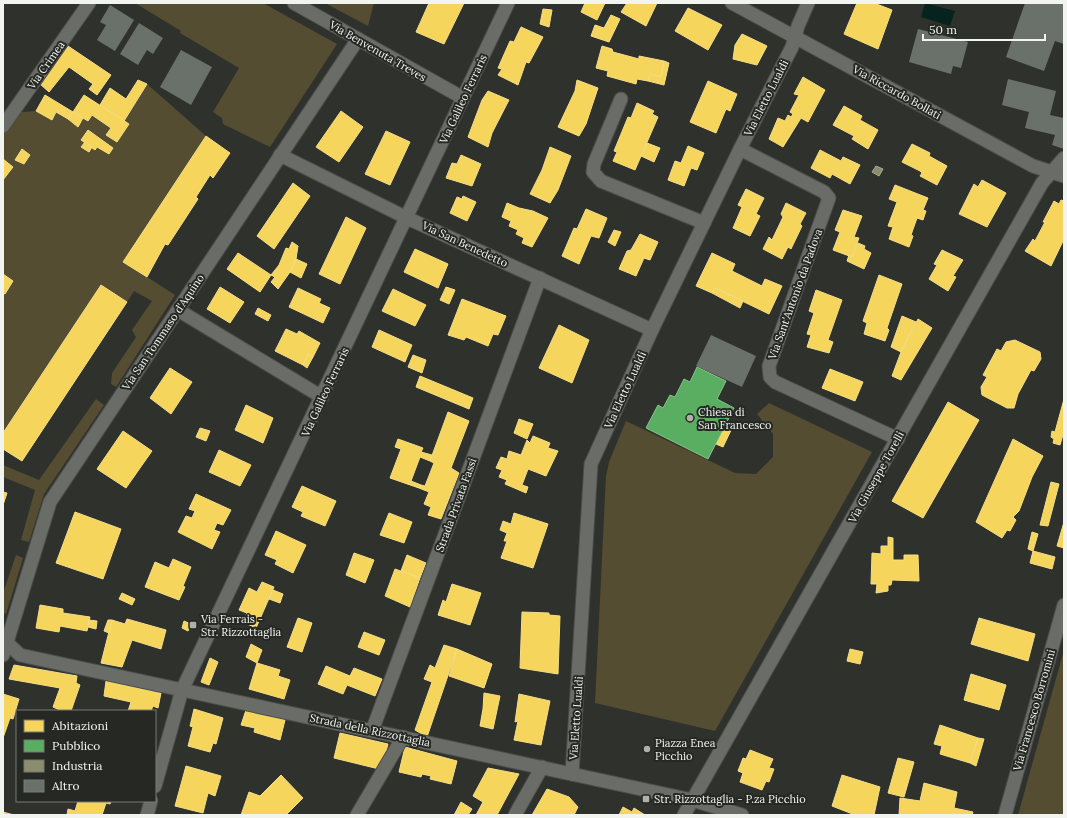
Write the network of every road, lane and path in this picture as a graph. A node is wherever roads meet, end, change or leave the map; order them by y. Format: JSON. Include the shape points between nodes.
{"nodes":[{"id":1,"x":89,"y":3,"type":"edge"},
{"id":2,"x":294,"y":3,"type":"edge"},
{"id":3,"x":508,"y":3,"type":"edge"},
{"id":4,"x":732,"y":3,"type":"edge"},
{"id":5,"x":808,"y":3,"type":"edge"},
{"id":6,"x":796,"y":36,"type":"junction"},
{"id":7,"x":358,"y":39,"type":"junction"},
{"id":8,"x":462,"y":98,"type":"junction"},
{"id":9,"x":621,"y":99,"type":"dead end"},
{"id":10,"x":3,"y":126,"type":"edge"},
{"id":11,"x":740,"y":150,"type":"junction"},
{"id":12,"x":280,"y":155,"type":"junction"},
{"id":13,"x":1064,"y":158,"type":"edge"},
{"id":14,"x":1059,"y":174,"type":"edge"},
{"id":15,"x":407,"y":218,"type":"junction"},
{"id":16,"x":704,"y":223,"type":"junction"},
{"id":17,"x":540,"y":278,"type":"junction"},
{"id":18,"x":178,"y":310,"type":"junction"},
{"id":19,"x":652,"y":330,"type":"junction"},
{"id":20,"x":322,"y":397,"type":"junction"},
{"id":21,"x":898,"y":438,"type":"junction"},
{"id":22,"x":1064,"y":605,"type":"edge"},
{"id":23,"x":4,"y":646,"type":"edge"},
{"id":24,"x":182,"y":690,"type":"junction"},
{"id":25,"x":372,"y":731,"type":"junction"},
{"id":26,"x":403,"y":738,"type":"junction"},
{"id":27,"x":542,"y":767,"type":"junction"},
{"id":28,"x":572,"y":774,"type":"junction"},
{"id":29,"x":156,"y":782,"type":"edge"},
{"id":30,"x":692,"y":800,"type":"junction"},
{"id":31,"x":151,"y":802,"type":"edge"},
{"id":32,"x":147,"y":815,"type":"edge"},
{"id":33,"x":357,"y":815,"type":"edge"},
{"id":34,"x":515,"y":815,"type":"edge"},
{"id":35,"x":684,"y":815,"type":"edge"},
{"id":36,"x":742,"y":815,"type":"edge"},
{"id":37,"x":1005,"y":815,"type":"edge"}],
"edges":[{"from":1,"to":10,"type":"street","name":"Via Crimea"},
{"from":2,"to":7,"type":"street","name":"Via Benvenuta Treves"},
{"from":3,"to":8,"type":"street","name":"Via Galileo Ferraris"},
{"from":4,"to":6,"type":"street","name":"Via Riccardo Bollati"},
{"from":5,"to":6,"type":"street","name":"Via Eletto Lualdi"},
{"from":6,"to":11,"type":"street","name":"Via Eletto Lualdi"},
{"from":6,"to":14,"type":"street","name":"Via Riccardo Bollati","via":[[1033,166]]},
{"from":7,"to":8,"type":"street","name":"Via Benvenuta Treves"},
{"from":7,"to":12,"type":"street","name":"Via San Tommaso d'Aquino"},
{"from":8,"to":15,"type":"street","name":"Via Galileo Ferraris"},
{"from":9,"to":16,"type":"street","via":[[593,172],[601,181]]},
{"from":11,"to":16,"type":"street","name":"Via Eletto Lualdi"},
{"from":11,"to":21,"type":"street","name":"Via Sant'Antonio da Padova","via":[[824,192],[830,198],[770,366],[770,377],[775,382]]},
{"from":12,"to":15,"type":"street","name":"Via San Benedetto"},
{"from":12,"to":18,"type":"street","name":"Via San Tommaso d'Aquino"},
{"from":13,"to":14,"type":"street","name":"Via Giuseppe Torelli"},
{"from":14,"to":21,"type":"street","name":"Via Giuseppe Torelli","via":[[1042,183]]},
{"from":15,"to":17,"type":"street","name":"Via San Benedetto"},
{"from":15,"to":20,"type":"street","name":"Via Galileo Ferraris"},
{"from":16,"to":19,"type":"street","name":"Via Eletto Lualdi"},
{"from":17,"to":19,"type":"street","name":"Via San Benedetto"},
{"from":17,"to":25,"type":"street","name":"Strada Privata Fassi"},
{"from":18,"to":20,"type":"street"},
{"from":18,"to":23,"type":"street","name":"Via San Tommaso d'Aquino","via":[[50,502]]},
{"from":19,"to":28,"type":"street","name":"Via Eletto Lualdi","via":[[591,464]]},
{"from":20,"to":24,"type":"street","name":"Via Galileo Ferraris"},
{"from":21,"to":30,"type":"street","name":"Via Giuseppe Torelli"},
{"from":22,"to":37,"type":"street","name":"Via Francesco Borromini"},
{"from":23,"to":24,"type":"street","name":"Strada della Rizzottaglia","via":[[20,655]]},
{"from":24,"to":25,"type":"street","name":"Strada della Rizzottaglia"},
{"from":24,"to":29,"type":"street","name":"Via Galileo Ferraris"},
{"from":25,"to":26,"type":"street","name":"Strada della Rizzottaglia"},
{"from":26,"to":27,"type":"street","name":"Strada della Rizzottaglia"},
{"from":26,"to":33,"type":"street"},
{"from":27,"to":28,"type":"street","name":"Strada della Rizzottaglia"},
{"from":27,"to":34,"type":"street"},
{"from":28,"to":30,"type":"street","name":"Strada della Rizzottaglia"},
{"from":30,"to":35,"type":"street","name":"Via Giuseppe Torelli"},
{"from":30,"to":36,"type":"street","name":"Strada della Rizzottaglia"},
{"from":31,"to":32,"type":"street"}]}
